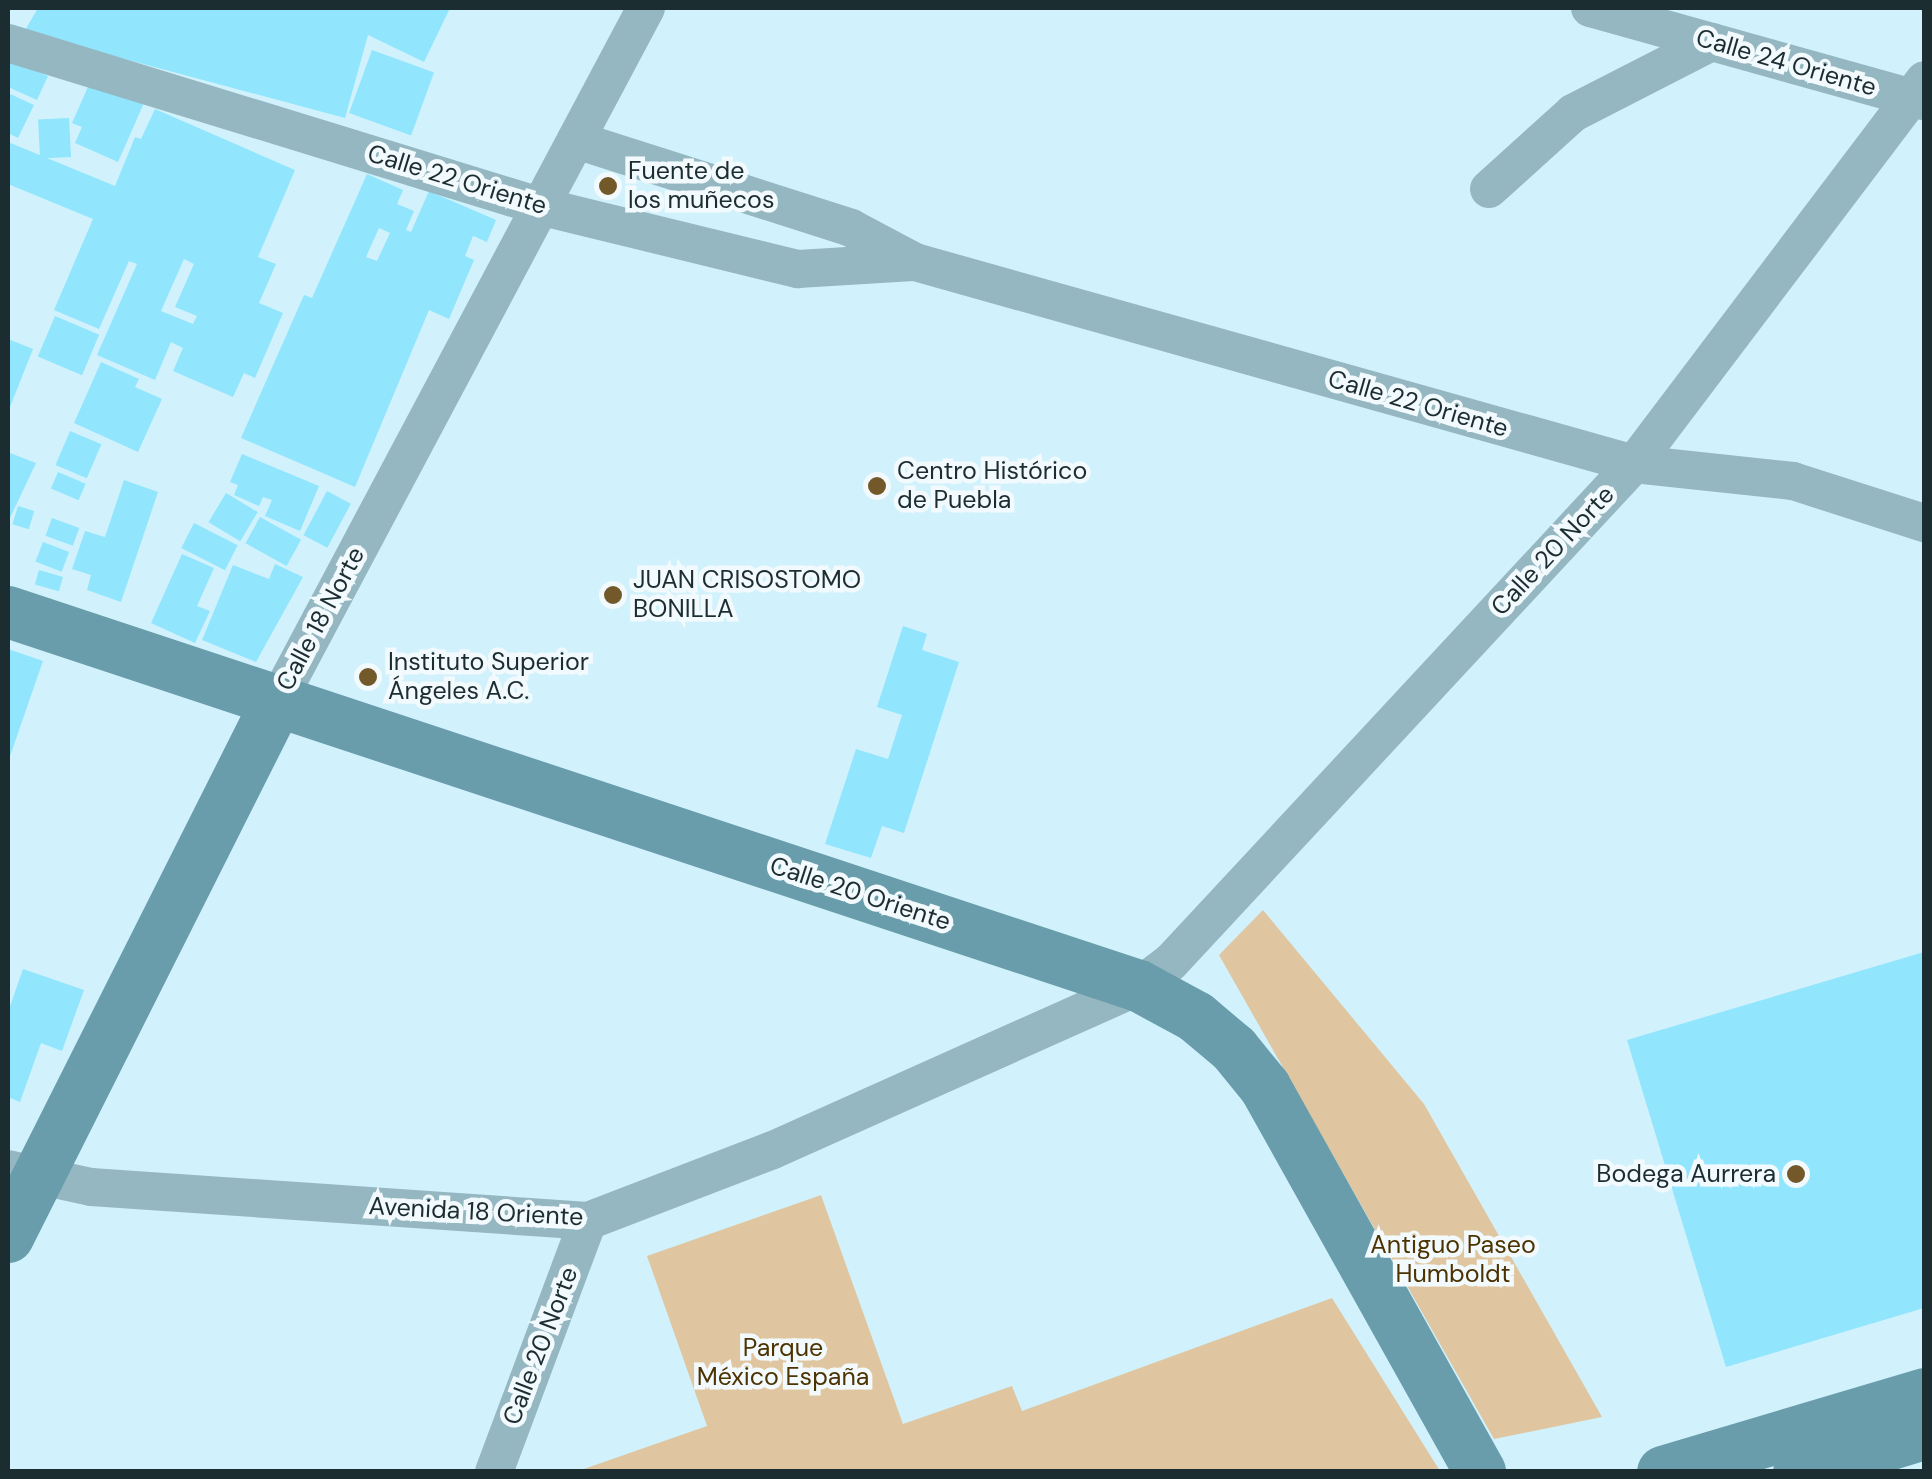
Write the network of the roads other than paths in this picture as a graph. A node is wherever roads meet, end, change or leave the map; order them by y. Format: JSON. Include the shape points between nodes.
{"nodes":[{"id":1,"x":646,"y":8,"type":"edge"},
{"id":2,"x":1590,"y":8,"type":"edge"},
{"id":3,"x":1712,"y":42,"type":"junction"},
{"id":4,"x":8,"y":43,"type":"edge"},
{"id":5,"x":1920,"y":93,"type":"edge"},
{"id":6,"x":576,"y":140,"type":"junction"},
{"id":7,"x":1489,"y":189,"type":"dead end"},
{"id":8,"x":539,"y":206,"type":"junction"},
{"id":9,"x":915,"y":262,"type":"junction"},
{"id":10,"x":1634,"y":464,"type":"junction"},
{"id":11,"x":1924,"y":523,"type":"edge"},
{"id":12,"x":8,"y":612,"type":"edge"},
{"id":13,"x":278,"y":700,"type":"junction"},
{"id":14,"x":1139,"y":986,"type":"junction"},
{"id":15,"x":22,"y":1173,"type":"edge"},
{"id":16,"x":588,"y":1221,"type":"junction"},
{"id":17,"x":8,"y":1236,"type":"edge"},
{"id":18,"x":1924,"y":1394,"type":"edge"},
{"id":19,"x":1924,"y":1434,"type":"edge"},
{"id":20,"x":494,"y":1472,"type":"edge"},
{"id":21,"x":1480,"y":1472,"type":"edge"},
{"id":22,"x":1663,"y":1472,"type":"edge"},
{"id":23,"x":1799,"y":1472,"type":"edge"}],
"edges":[{"from":1,"to":6,"type":"street","name":"Calle 18 Norte"},
{"from":2,"to":3,"type":"street","name":"Calle 24 Oriente"},
{"from":3,"to":5,"type":"street","name":"Calle 24 Oriente"},
{"from":3,"to":7,"type":"street","via":[[1573,113]]},
{"from":4,"to":8,"type":"street","name":"Calle 22 Oriente"},
{"from":5,"to":10,"type":"street","name":"Calle 20 Norte"},
{"from":6,"to":8,"type":"street","name":"Calle 18 Norte"},
{"from":6,"to":9,"type":"street","name":"Calle 22 Oriente","via":[[851,228]]},
{"from":8,"to":9,"type":"street","name":"Calle 22 Oriente","via":[[798,269]]},
{"from":8,"to":13,"type":"street","name":"Calle 18 Norte"},
{"from":9,"to":10,"type":"street","name":"Calle 22 Oriente"},
{"from":10,"to":11,"type":"street","name":"Calle 22 Oriente","via":[[1793,481]]},
{"from":10,"to":14,"type":"street","name":"Calle 20 Norte","via":[[1170,963]]},
{"from":12,"to":13,"type":"street","name":"Calle 20 Oriente"},
{"from":13,"to":14,"type":"street","name":"Calle 20 Oriente"},
{"from":13,"to":15,"type":"street","name":"Calle 18 Norte"},
{"from":14,"to":16,"type":"street","name":"Avenida 18 Oriente","via":[[773,1150]]},
{"from":14,"to":21,"type":"street","name":"Calle 20 Oriente","via":[[1196,1017],[1234,1048],[1265,1087]]},
{"from":15,"to":16,"type":"street","name":"Avenida 18 Oriente","via":[[91,1187]]},
{"from":15,"to":17,"type":"street","name":"Calle 18 Norte"},
{"from":16,"to":20,"type":"street","name":"Calle 20 Norte"},
{"from":18,"to":22,"type":"street"},
{"from":19,"to":23,"type":"street"}]}
